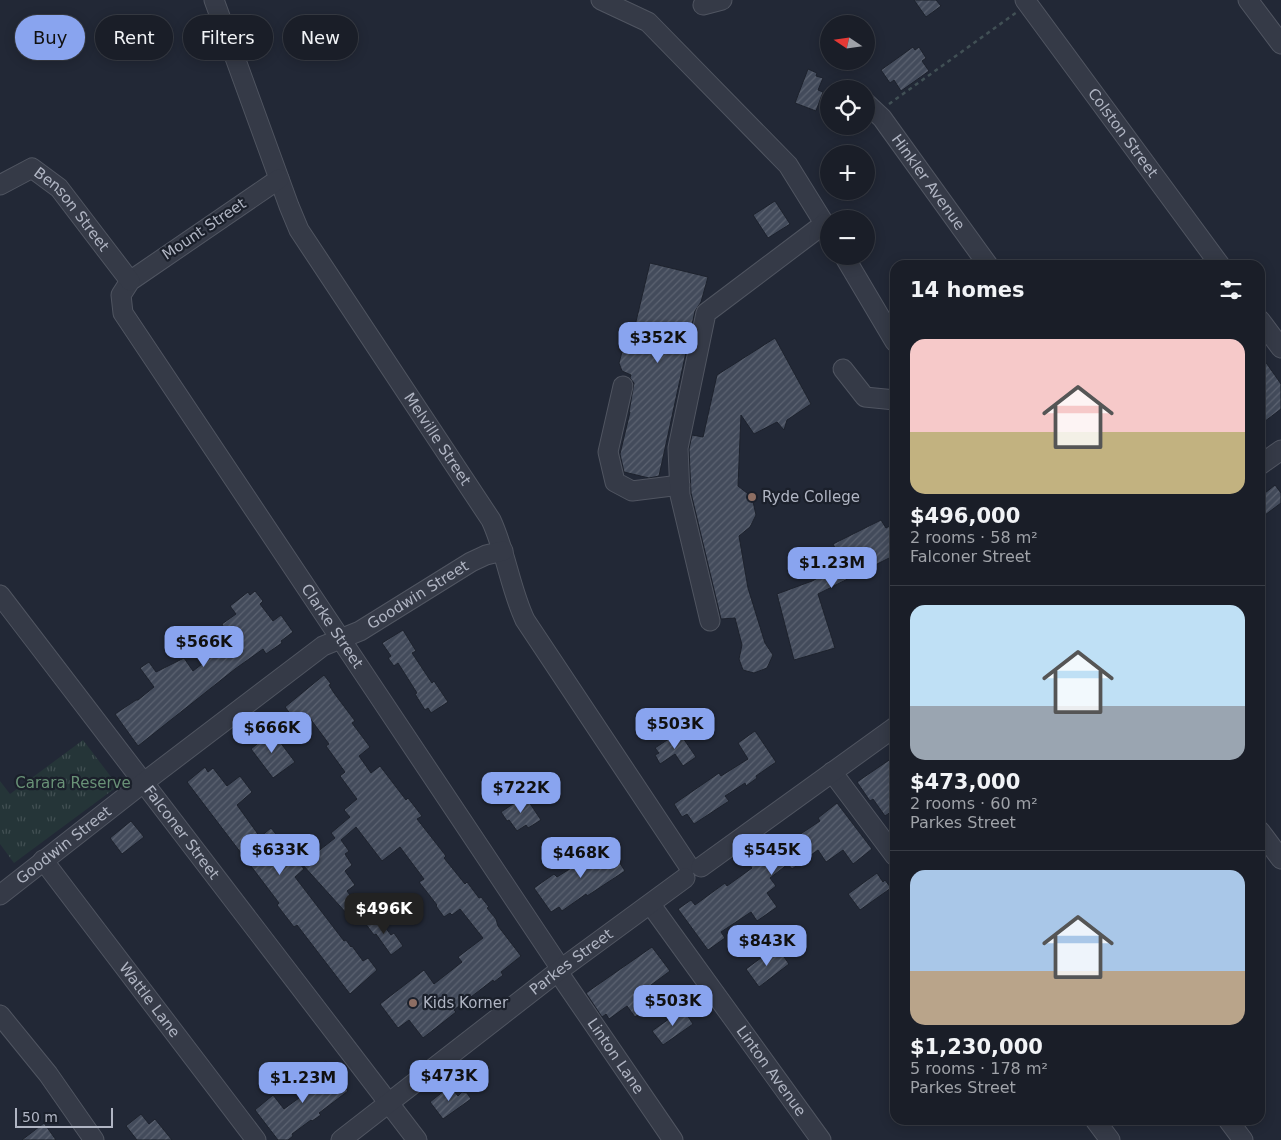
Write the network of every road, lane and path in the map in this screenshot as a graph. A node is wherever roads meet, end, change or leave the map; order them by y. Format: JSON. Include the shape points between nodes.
{"nodes":[{"id":1,"x":214,"y":0,"type":"edge"},
{"id":2,"x":602,"y":0,"type":"edge"},
{"id":3,"x":722,"y":0,"type":"edge"},
{"id":4,"x":1248,"y":0,"type":"edge"},
{"id":5,"x":1027,"y":2,"type":"edge"},
{"id":6,"x":624,"y":5,"type":"edge"},
{"id":7,"x":703,"y":5,"type":"dead end"},
{"id":8,"x":1281,"y":44,"type":"edge"},
{"id":9,"x":875,"y":106,"type":"edge"},
{"id":10,"x":875,"y":112,"type":"edge"},
{"id":11,"x":279,"y":178,"type":"junction"},
{"id":12,"x":0,"y":185,"type":"edge"},
{"id":13,"x":820,"y":217,"type":"edge"},
{"id":14,"x":820,"y":233,"type":"edge"},
{"id":15,"x":984,"y":260,"type":"edge"},
{"id":16,"x":1216,"y":260,"type":"edge"},
{"id":17,"x":849,"y":265,"type":"edge"},
{"id":18,"x":130,"y":281,"type":"junction"},
{"id":19,"x":1265,"y":327,"type":"edge"},
{"id":20,"x":890,"y":334,"type":"edge"},
{"id":21,"x":1281,"y":348,"type":"edge"},
{"id":22,"x":843,"y":369,"type":"dead end"},
{"id":23,"x":623,"y":386,"type":"dead end"},
{"id":24,"x":890,"y":400,"type":"edge"},
{"id":25,"x":1281,"y":450,"type":"edge"},
{"id":26,"x":1265,"y":461,"type":"edge"},
{"id":27,"x":680,"y":485,"type":"junction"},
{"id":28,"x":503,"y":551,"type":"junction"},
{"id":29,"x":0,"y":595,"type":"edge"},
{"id":30,"x":710,"y":621,"type":"dead end"},
{"id":31,"x":340,"y":639,"type":"junction"},
{"id":32,"x":890,"y":730,"type":"edge"},
{"id":33,"x":832,"y":772,"type":"junction"},
{"id":34,"x":143,"y":783,"type":"junction"},
{"id":35,"x":1265,"y":838,"type":"edge"},
{"id":36,"x":890,"y":849,"type":"edge"},
{"id":37,"x":1281,"y":859,"type":"edge"},
{"id":38,"x":43,"y":860,"type":"junction"},
{"id":39,"x":691,"y":870,"type":"junction"},
{"id":40,"x":0,"y":895,"type":"edge"},
{"id":41,"x":651,"y":905,"type":"junction"},
{"id":42,"x":560,"y":971,"type":"junction"},
{"id":43,"x":0,"y":1015,"type":"edge"},
{"id":44,"x":388,"y":1102,"type":"junction"},
{"id":45,"x":1099,"y":1125,"type":"edge"},
{"id":46,"x":1232,"y":1125,"type":"edge"},
{"id":47,"x":94,"y":1140,"type":"edge"},
{"id":48,"x":256,"y":1140,"type":"edge"},
{"id":49,"x":340,"y":1140,"type":"edge"},
{"id":50,"x":417,"y":1140,"type":"edge"},
{"id":51,"x":674,"y":1140,"type":"edge"},
{"id":52,"x":821,"y":1140,"type":"edge"},
{"id":53,"x":1110,"y":1140,"type":"edge"},
{"id":54,"x":1242,"y":1140,"type":"edge"}],
"edges":[{"from":1,"to":11,"type":"street","name":"Melville Street"},
{"from":2,"to":6,"type":"street"},
{"from":3,"to":7,"type":"street"},
{"from":4,"to":8,"type":"street"},
{"from":5,"to":9,"type":"path"},
{"from":5,"to":16,"type":"street","name":"Colston Street"},
{"from":6,"to":13,"type":"street","via":[[648,22],[788,165]]},
{"from":10,"to":15,"type":"street","name":"Hinkler Avenue"},
{"from":11,"to":18,"type":"street","name":"Mount Street"},
{"from":11,"to":28,"type":"street","name":"Melville Street","via":[[299,230],[491,520]]},
{"from":12,"to":18,"type":"street","name":"Benson Street","via":[[32,168],[59,188]]},
{"from":14,"to":27,"type":"street","via":[[706,313],[678,448]]},
{"from":17,"to":20,"type":"street"},
{"from":18,"to":31,"type":"street","name":"Clarke Street","via":[[121,295],[123,314]]},
{"from":19,"to":21,"type":"street"},
{"from":22,"to":24,"type":"street","via":[[865,397]]},
{"from":23,"to":27,"type":"street","via":[[608,452],[615,482],[632,492]]},
{"from":25,"to":26,"type":"street"},
{"from":27,"to":30,"type":"street"},
{"from":28,"to":31,"type":"street","name":"Goodwin Street","via":[[486,554],[471,562],[360,631]]},
{"from":28,"to":39,"type":"street","name":"Melville Street","via":[[512,588],[525,620]]},
{"from":29,"to":34,"type":"street","name":"Falconer Street"},
{"from":31,"to":34,"type":"street","name":"Goodwin Street","via":[[323,646]]},
{"from":31,"to":42,"type":"street","name":"Clarke Street"},
{"from":32,"to":33,"type":"street","name":"Parkes Street"},
{"from":33,"to":36,"type":"street"},
{"from":33,"to":39,"type":"street","name":"Parkes Street"},
{"from":34,"to":38,"type":"street","name":"Goodwin Street"},
{"from":34,"to":44,"type":"street","name":"Falconer Street"},
{"from":35,"to":37,"type":"street"},
{"from":38,"to":40,"type":"street","name":"Goodwin Street"},
{"from":38,"to":48,"type":"street","name":"Wattle Lane"},
{"from":39,"to":41,"type":"street","name":"Parkes Street"},
{"from":41,"to":42,"type":"street","name":"Parkes Street"},
{"from":41,"to":52,"type":"street","name":"Linton Avenue"},
{"from":42,"to":44,"type":"street","name":"Parkes Street"},
{"from":42,"to":51,"type":"street","name":"Linton Lane"},
{"from":43,"to":47,"type":"street","via":[[48,1074]]},
{"from":44,"to":49,"type":"street","name":"Parkes Street"},
{"from":44,"to":50,"type":"street","name":"Falconer Street"},
{"from":45,"to":53,"type":"street"},
{"from":46,"to":54,"type":"street"}]}
